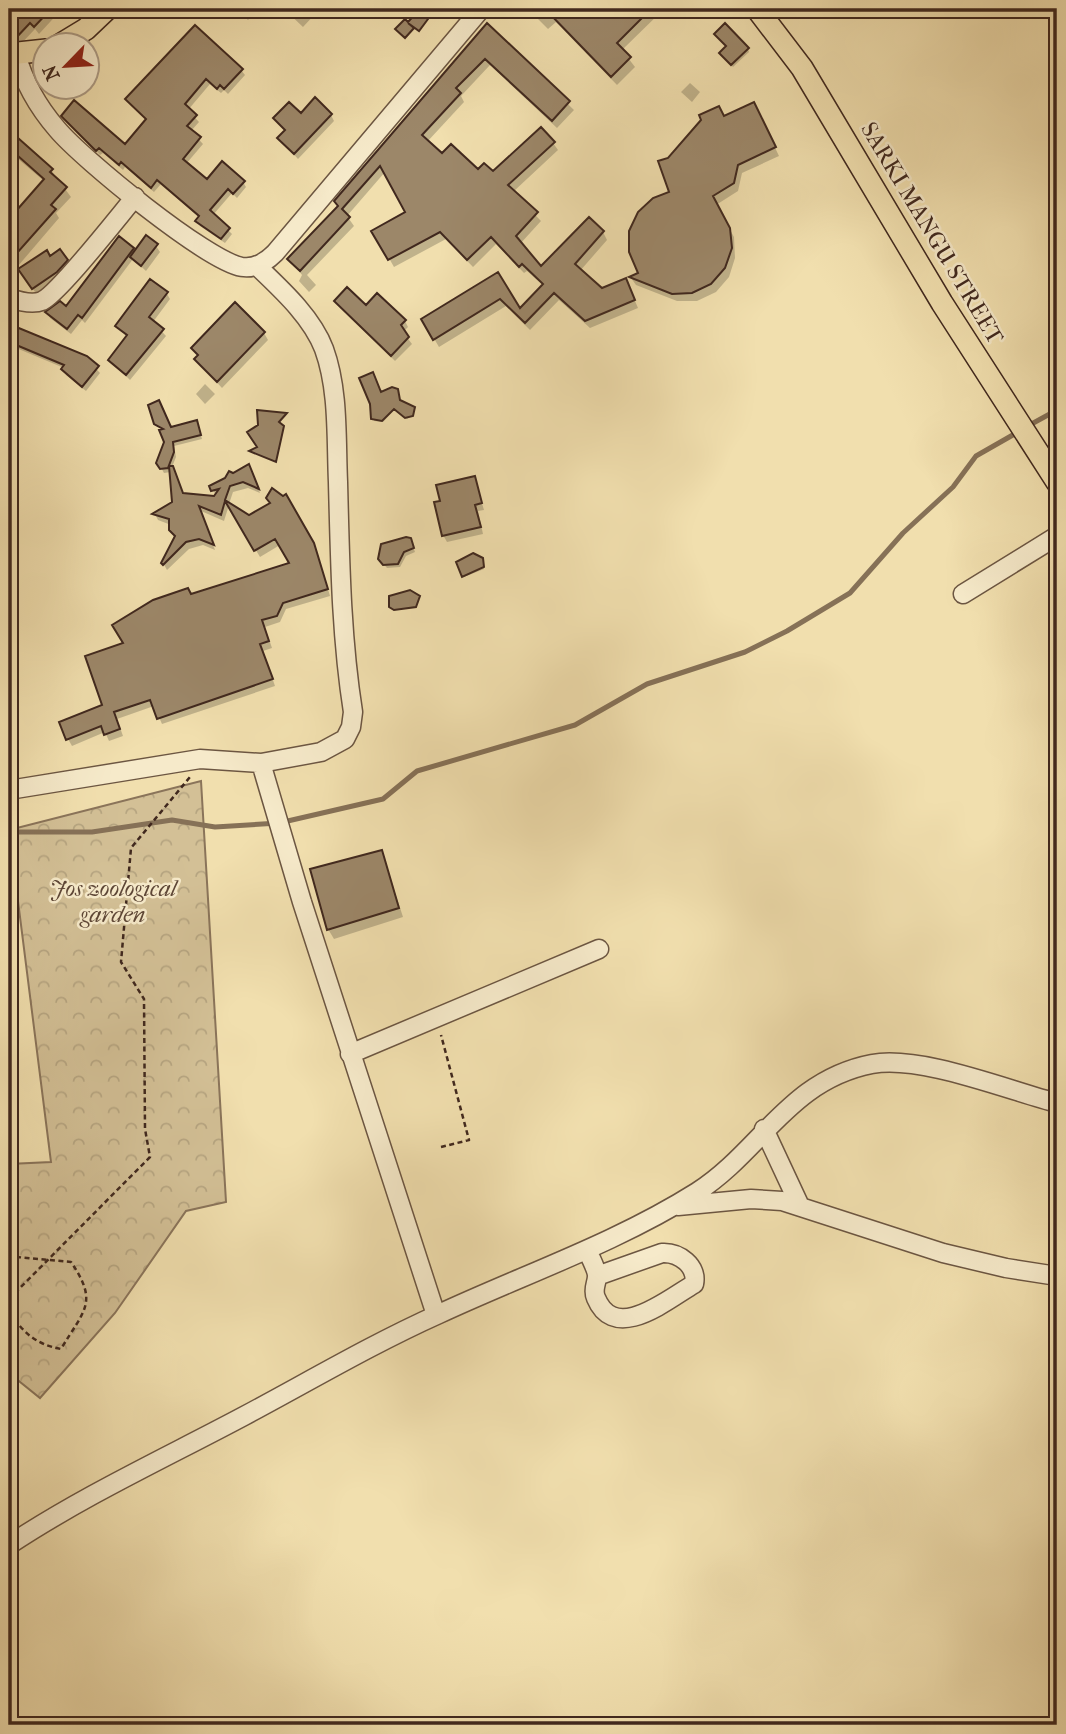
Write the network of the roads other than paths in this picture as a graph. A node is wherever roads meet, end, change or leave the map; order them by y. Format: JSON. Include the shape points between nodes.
{"nodes":[{"id":1,"x":107,"y":9,"type":"edge"},
{"id":2,"x":481,"y":9,"type":"edge"},
{"id":3,"x":757,"y":10,"type":"edge"},
{"id":4,"x":81,"y":32,"type":"edge"},
{"id":5,"x":32,"y":52,"type":"edge"},
{"id":6,"x":12,"y":54,"type":"edge"},
{"id":7,"x":135,"y":197,"type":"junction"},
{"id":8,"x":257,"y":266,"type":"junction"},
{"id":9,"x":9,"y":298,"type":"edge"},
{"id":10,"x":1057,"y":482,"type":"edge"},
{"id":11,"x":1057,"y":536,"type":"edge"},
{"id":12,"x":963,"y":594,"type":"dead end"},
{"id":13,"x":261,"y":763,"type":"junction"},
{"id":14,"x":9,"y":790,"type":"edge"},
{"id":15,"x":599,"y":949,"type":"dead end"},
{"id":16,"x":350,"y":1054,"type":"junction"},
{"id":17,"x":1057,"y":1103,"type":"edge"},
{"id":18,"x":764,"y":1129,"type":"junction"},
{"id":19,"x":799,"y":1204,"type":"junction"},
{"id":20,"x":668,"y":1207,"type":"junction"},
{"id":21,"x":588,"y":1251,"type":"junction"},
{"id":22,"x":597,"y":1276,"type":"junction"},
{"id":23,"x":1057,"y":1276,"type":"edge"},
{"id":24,"x":436,"y":1315,"type":"junction"},
{"id":25,"x":9,"y":1545,"type":"edge"}],
"edges":[{"from":1,"to":4,"type":"main road"},
{"from":2,"to":8,"type":"street","via":[[275,253]]},
{"from":3,"to":10,"type":"main road","name":"SARKI MANGU STREET","via":[[802,68],[949,315]]},
{"from":5,"to":6,"type":"main road"},
{"from":6,"to":7,"type":"street","via":[[55,128]]},
{"from":7,"to":8,"type":"street","via":[[215,255],[244,267]]},
{"from":7,"to":9,"type":"street","via":[[42,301]]},
{"from":8,"to":13,"type":"street","via":[[313,328],[330,373],[342,611],[353,712],[345,739],[335,747]]},
{"from":11,"to":12,"type":"street"},
{"from":13,"to":14,"type":"street","via":[[200,759]]},
{"from":13,"to":16,"type":"street"},
{"from":15,"to":16,"type":"street"},
{"from":16,"to":24,"type":"street"},
{"from":17,"to":18,"type":"street","via":[[923,1066],[872,1064],[816,1085]]},
{"from":18,"to":19,"type":"street"},
{"from":18,"to":20,"type":"street","via":[[722,1172]]},
{"from":19,"to":20,"type":"street","via":[[751,1199]]},
{"from":19,"to":23,"type":"street","via":[[943,1253]]},
{"from":20,"to":21,"type":"street"},
{"from":21,"to":22,"type":"street"},
{"from":21,"to":24,"type":"street"},
{"from":22,"to":22,"type":"street","via":[[595,1296],[602,1308],[625,1319],[636,1318],[694,1284],[696,1277],[691,1267],[671,1252]]},
{"from":24,"to":25,"type":"street","via":[[82,1501]]}]}
